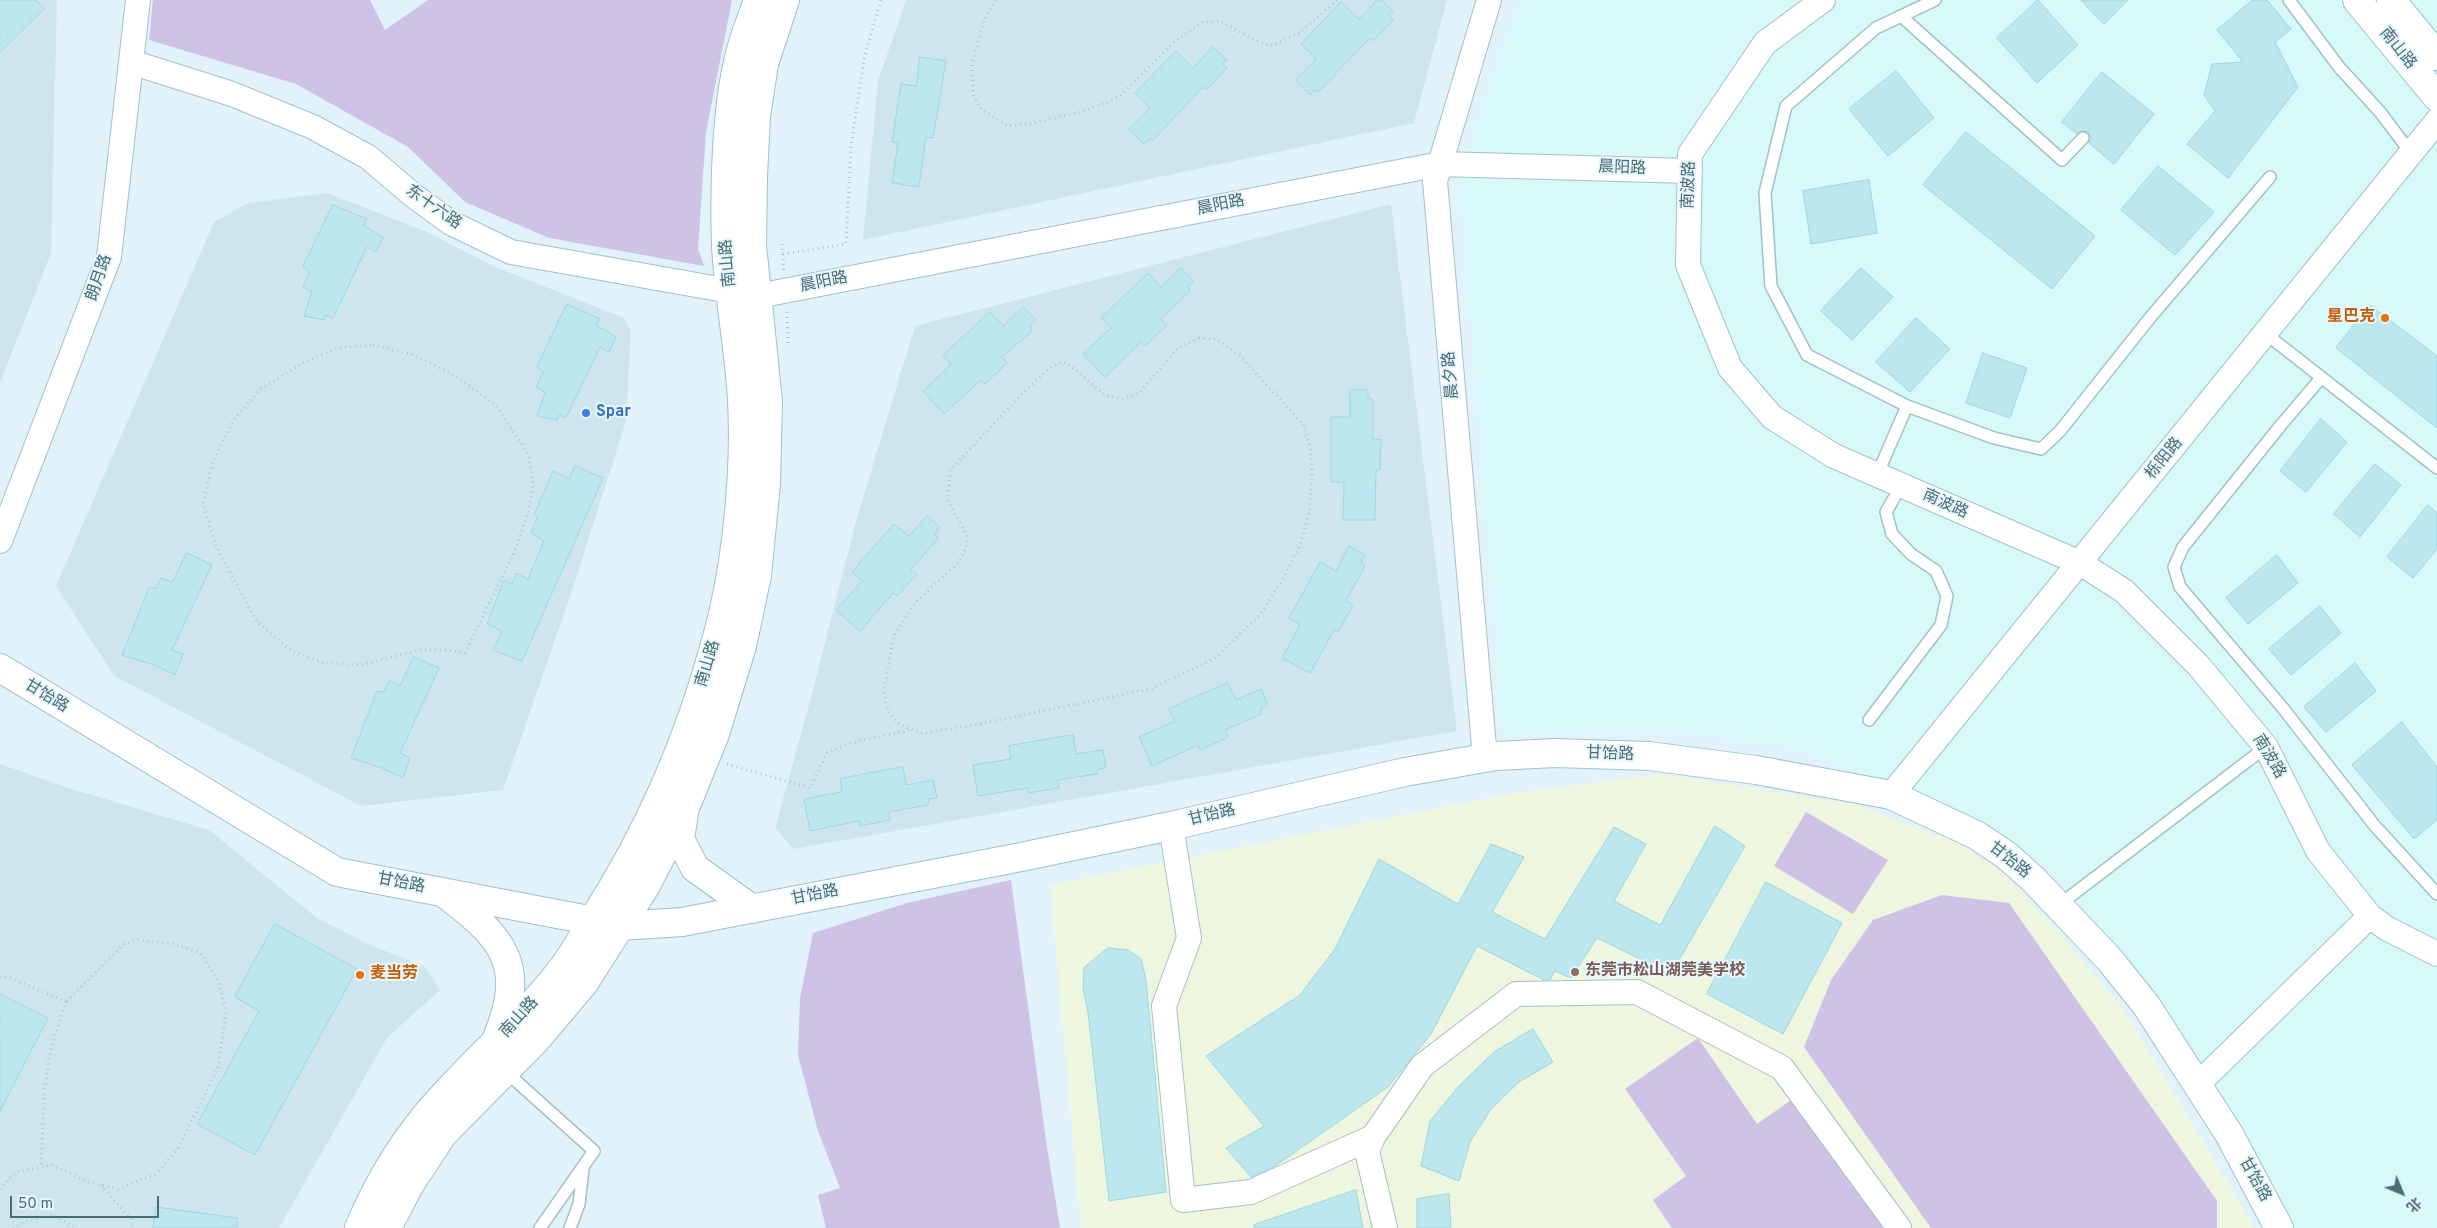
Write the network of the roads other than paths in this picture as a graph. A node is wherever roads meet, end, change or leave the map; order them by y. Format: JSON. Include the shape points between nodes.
{"nodes":[{"id":1,"x":138,"y":0,"type":"edge"},
{"id":2,"x":758,"y":0,"type":"edge"},
{"id":3,"x":785,"y":0,"type":"edge"},
{"id":4,"x":1490,"y":0,"type":"edge"},
{"id":5,"x":1823,"y":0,"type":"edge"},
{"id":6,"x":1935,"y":0,"type":"edge"},
{"id":7,"x":2288,"y":0,"type":"edge"},
{"id":8,"x":2357,"y":0,"type":"edge"},
{"id":9,"x":2391,"y":0,"type":"edge"},
{"id":10,"x":1902,"y":16,"type":"junction"},
{"id":11,"x":2437,"y":56,"type":"edge"},
{"id":12,"x":131,"y":62,"type":"junction"},
{"id":13,"x":2437,"y":97,"type":"edge"},
{"id":14,"x":2437,"y":121,"type":"edge"},
{"id":15,"x":2083,"y":138,"type":"dead end"},
{"id":16,"x":2411,"y":153,"type":"junction"},
{"id":17,"x":1440,"y":164,"type":"junction"},
{"id":18,"x":1690,"y":171,"type":"junction"},
{"id":19,"x":2270,"y":177,"type":"dead end"},
{"id":20,"x":731,"y":290,"type":"junction"},
{"id":21,"x":758,"y":296,"type":"junction"},
{"id":22,"x":2266,"y":334,"type":"junction"},
{"id":23,"x":2321,"y":378,"type":"junction"},
{"id":24,"x":1907,"y":406,"type":"junction"},
{"id":25,"x":2437,"y":468,"type":"edge"},
{"id":26,"x":1877,"y":475,"type":"junction"},
{"id":27,"x":1901,"y":486,"type":"junction"},
{"id":28,"x":0,"y":541,"type":"edge"},
{"id":29,"x":2080,"y":563,"type":"junction"},
{"id":30,"x":0,"y":668,"type":"edge"},
{"id":31,"x":1869,"y":720,"type":"dead end"},
{"id":32,"x":2266,"y":748,"type":"junction"},
{"id":33,"x":1485,"y":758,"type":"junction"},
{"id":34,"x":1890,"y":795,"type":"junction"},
{"id":35,"x":686,"y":806,"type":"junction"},
{"id":36,"x":1172,"y":826,"type":"junction"},
{"id":37,"x":443,"y":893,"type":"junction"},
{"id":38,"x":2437,"y":894,"type":"edge"},
{"id":39,"x":2059,"y":905,"type":"junction"},
{"id":40,"x":752,"y":909,"type":"junction"},
{"id":41,"x":2370,"y":916,"type":"junction"},
{"id":42,"x":592,"y":922,"type":"junction"},
{"id":43,"x":620,"y":926,"type":"junction"},
{"id":44,"x":2437,"y":954,"type":"edge"},
{"id":45,"x":494,"y":1046,"type":"junction"},
{"id":46,"x":505,"y":1071,"type":"junction"},
{"id":47,"x":2197,"y":1085,"type":"junction"},
{"id":48,"x":1373,"y":1137,"type":"junction"},
{"id":49,"x":583,"y":1167,"type":"junction"},
{"id":50,"x":359,"y":1228,"type":"edge"},
{"id":51,"x":387,"y":1228,"type":"edge"},
{"id":52,"x":540,"y":1228,"type":"edge"},
{"id":53,"x":570,"y":1228,"type":"edge"},
{"id":54,"x":1385,"y":1228,"type":"edge"},
{"id":55,"x":1900,"y":1228,"type":"edge"},
{"id":56,"x":2279,"y":1228,"type":"edge"}],
"edges":[{"from":1,"to":12,"type":"street","name":"朗月路"},
{"from":2,"to":20,"type":"street","name":"南山路","via":[[738,58],[730,113],[726,247]]},
{"from":3,"to":21,"type":"street","name":"南山路","via":[[764,64],[756,116],[752,245]]},
{"from":4,"to":17,"type":"street","name":"晨夕路"},
{"from":5,"to":18,"type":"street","name":"南波路","via":[[1765,43],[1690,154]]},
{"from":6,"to":10,"type":"lane"},
{"from":7,"to":16,"type":"lane"},
{"from":8,"to":13,"type":"street","name":"南山路"},
{"from":9,"to":11,"type":"street","name":"南山路"},
{"from":10,"to":15,"type":"lane","via":[[2062,160]]},
{"from":10,"to":24,"type":"lane","via":[[1876,28],[1786,106],[1765,193],[1771,286],[1806,355]]},
{"from":12,"to":20,"type":"street","name":"东十六路","via":[[232,94],[313,127],[368,157],[451,223],[510,252]]},
{"from":12,"to":28,"type":"street","name":"朗月路","via":[[109,257]]},
{"from":14,"to":16,"type":"street","name":"栎阳路"},
{"from":16,"to":22,"type":"street","name":"栎阳路"},
{"from":17,"to":18,"type":"street","name":"晨阳路"},
{"from":17,"to":21,"type":"street","name":"晨阳路"},
{"from":17,"to":33,"type":"street","name":"晨夕路","via":[[1435,180]]},
{"from":18,"to":26,"type":"street","name":"南波路","via":[[1688,265],[1730,368],[1772,417],[1834,456]]},
{"from":19,"to":24,"type":"lane","via":[[2042,449],[1994,438]]},
{"from":20,"to":21,"type":"street","name":"东十六路"},
{"from":20,"to":42,"type":"street","name":"南山路","via":[[742,403],[740,482],[732,571],[721,623],[690,726],[658,807],[623,874]]},
{"from":21,"to":35,"type":"street","name":"南山路","via":[[768,402],[766,484],[757,575],[742,646]]},
{"from":22,"to":23,"type":"lane"},
{"from":22,"to":29,"type":"street","name":"栎阳路"},
{"from":23,"to":25,"type":"lane"},
{"from":23,"to":38,"type":"lane","via":[[2183,546],[2174,566],[2180,586],[2282,707],[2375,826]]},
{"from":24,"to":26,"type":"lane"},
{"from":26,"to":27,"type":"street","name":"南波路"},
{"from":27,"to":29,"type":"street","name":"南波路"},
{"from":27,"to":31,"type":"lane","via":[[1886,512],[1892,534],[1911,554],[1936,571],[1947,596],[1941,624]]},
{"from":29,"to":32,"type":"street","name":"南波路","via":[[2124,591],[2198,665]]},
{"from":29,"to":34,"type":"street","name":"栎阳路"},
{"from":30,"to":37,"type":"street","name":"甘饴路","via":[[338,872]]},
{"from":32,"to":39,"type":"lane"},
{"from":32,"to":41,"type":"street","name":"南波路","via":[[2318,852]]},
{"from":33,"to":34,"type":"street","name":"甘饴路","via":[[1555,753],[1649,756],[1756,770]]},
{"from":33,"to":36,"type":"street","name":"甘饴路","via":[[1405,772]]},
{"from":34,"to":39,"type":"street","name":"甘饴路","via":[[1976,835],[2006,855]]},
{"from":35,"to":40,"type":"street","via":[[680,839],[696,868]]},
{"from":35,"to":43,"type":"street","name":"南山路","via":[[645,887]]},
{"from":36,"to":40,"type":"street","name":"甘饴路"},
{"from":36,"to":48,"type":"street","via":[[1189,938],[1164,1006],[1183,1200],[1251,1192]]},
{"from":37,"to":42,"type":"street","name":"甘饴路"},
{"from":37,"to":45,"type":"street","via":[[480,920],[501,946],[512,981],[505,1017]]},
{"from":39,"to":47,"type":"street","name":"甘饴路","via":[[2109,958],[2146,1005]]},
{"from":40,"to":43,"type":"street","name":"甘饴路","via":[[682,922]]},
{"from":41,"to":44,"type":"street","name":"南波路","via":[[2386,928]]},
{"from":41,"to":47,"type":"street"},
{"from":42,"to":43,"type":"street","name":"甘饴路"},
{"from":42,"to":45,"type":"street","name":"南山路","via":[[563,968]]},
{"from":43,"to":46,"type":"street","name":"南山路","via":[[584,983]]},
{"from":45,"to":50,"type":"street","name":"南山路","via":[[423,1118],[388,1171]]},
{"from":46,"to":49,"type":"lane","via":[[594,1151]]},
{"from":46,"to":51,"type":"street","name":"南山路","via":[[444,1134],[410,1184]]},
{"from":47,"to":56,"type":"street","name":"甘饴路","via":[[2229,1134]]},
{"from":48,"to":54,"type":"street","via":[[1367,1151]]},
{"from":48,"to":55,"type":"street","via":[[1422,1066],[1516,994],[1637,992],[1782,1068]]},
{"from":49,"to":52,"type":"lane"},
{"from":49,"to":53,"type":"lane","via":[[579,1204]]}]}
